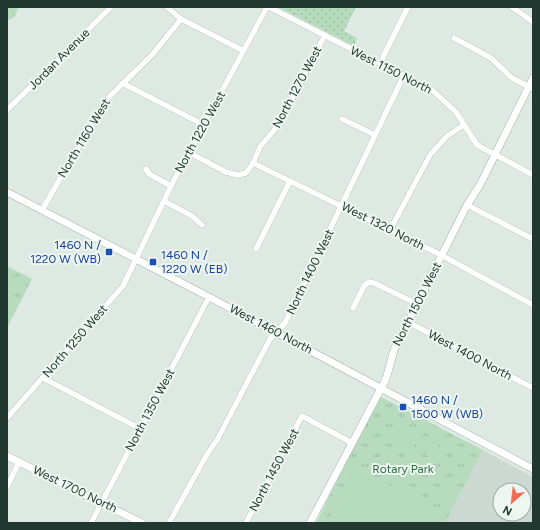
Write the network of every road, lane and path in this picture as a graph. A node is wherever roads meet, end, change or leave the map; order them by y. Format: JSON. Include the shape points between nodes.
{"nodes":[{"id":1,"x":110,"y":7,"type":"edge"},
{"id":2,"x":167,"y":7,"type":"edge"},
{"id":3,"x":268,"y":7,"type":"edge"},
{"id":4,"x":408,"y":7,"type":"edge"},
{"id":5,"x":512,"y":7,"type":"edge"},
{"id":6,"x":181,"y":19,"type":"junction"},
{"id":7,"x":533,"y":22,"type":"edge"},
{"id":8,"x":325,"y":35,"type":"junction"},
{"id":9,"x":454,"y":38,"type":"dead end"},
{"id":10,"x":244,"y":51,"type":"junction"},
{"id":11,"x":380,"y":63,"type":"junction"},
{"id":12,"x":404,"y":76,"type":"junction"},
{"id":13,"x":533,"y":78,"type":"edge"},
{"id":14,"x":122,"y":83,"type":"junction"},
{"id":15,"x":531,"y":88,"type":"edge"},
{"id":16,"x":7,"y":110,"type":"edge"},
{"id":17,"x":342,"y":119,"type":"dead end"},
{"id":18,"x":204,"y":125,"type":"junction"},
{"id":19,"x":464,"y":125,"type":"junction"},
{"id":20,"x":375,"y":136,"type":"junction"},
{"id":21,"x":190,"y":153,"type":"junction"},
{"id":22,"x":494,"y":155,"type":"junction"},
{"id":23,"x":253,"y":163,"type":"junction"},
{"id":24,"x":146,"y":169,"type":"dead end"},
{"id":25,"x":533,"y":174,"type":"edge"},
{"id":26,"x":290,"y":181,"type":"junction"},
{"id":27,"x":171,"y":186,"type":"junction"},
{"id":28,"x":7,"y":192,"type":"edge"},
{"id":29,"x":164,"y":201,"type":"junction"},
{"id":30,"x":467,"y":204,"type":"junction"},
{"id":31,"x":342,"y":205,"type":"junction"},
{"id":32,"x":42,"y":210,"type":"junction"},
{"id":33,"x":202,"y":225,"type":"dead end"},
{"id":34,"x":390,"y":230,"type":"junction"},
{"id":35,"x":533,"y":239,"type":"edge"},
{"id":36,"x":256,"y":249,"type":"dead end"},
{"id":37,"x":441,"y":255,"type":"junction"},
{"id":38,"x":136,"y":258,"type":"junction"},
{"id":39,"x":209,"y":296,"type":"junction"},
{"id":40,"x":417,"y":304,"type":"junction"},
{"id":41,"x":533,"y":305,"type":"edge"},
{"id":42,"x":353,"y":308,"type":"dead end"},
{"id":43,"x":408,"y":322,"type":"junction"},
{"id":44,"x":277,"y":332,"type":"junction"},
{"id":45,"x":43,"y":378,"type":"junction"},
{"id":46,"x":380,"y":388,"type":"junction"},
{"id":47,"x":533,"y":388,"type":"edge"},
{"id":48,"x":7,"y":418,"type":"edge"},
{"id":49,"x":140,"y":430,"type":"junction"},
{"id":50,"x":352,"y":443,"type":"junction"},
{"id":51,"x":7,"y":456,"type":"edge"},
{"id":52,"x":19,"y":462,"type":"junction"},
{"id":53,"x":533,"y":469,"type":"edge"},
{"id":54,"x":7,"y":487,"type":"edge"},
{"id":55,"x":102,"y":502,"type":"junction"},
{"id":56,"x":91,"y":523,"type":"edge"},
{"id":57,"x":142,"y":523,"type":"edge"},
{"id":58,"x":169,"y":523,"type":"edge"},
{"id":59,"x":246,"y":523,"type":"edge"},
{"id":60,"x":310,"y":523,"type":"edge"}],
"edges":[{"from":1,"to":16,"type":"street","name":"Jordan Avenue"},
{"from":2,"to":6,"type":"street"},
{"from":3,"to":8,"type":"street","name":"West 1150 North"},
{"from":3,"to":10,"type":"street","name":"North 1220 West"},
{"from":4,"to":11,"type":"street"},
{"from":5,"to":7,"type":"street"},
{"from":6,"to":10,"type":"street"},
{"from":6,"to":14,"type":"street","name":"North 1160 West","via":[[152,55]]},
{"from":8,"to":11,"type":"street","name":"West 1150 North"},
{"from":8,"to":23,"type":"street","name":"North 1270 West","via":[[279,124],[260,148]]},
{"from":9,"to":15,"type":"street","via":[[491,58],[512,78]]},
{"from":10,"to":18,"type":"street","name":"North 1220 West"},
{"from":11,"to":12,"type":"street","name":"West 1150 North"},
{"from":12,"to":19,"type":"street","name":"West 1150 North","via":[[443,98]]},
{"from":12,"to":20,"type":"street","name":"North 1400 West"},
{"from":13,"to":15,"type":"street","name":"North 1500 West"},
{"from":14,"to":18,"type":"street"},
{"from":14,"to":32,"type":"street","name":"North 1160 West","via":[[105,101]]},
{"from":15,"to":22,"type":"street","name":"North 1500 West"},
{"from":17,"to":20,"type":"street"},
{"from":18,"to":21,"type":"street","name":"North 1220 West"},
{"from":19,"to":22,"type":"street","name":"West 1150 North","via":[[477,145]]},
{"from":19,"to":34,"type":"street","via":[[447,136],[430,155]]},
{"from":20,"to":31,"type":"street","name":"North 1400 West"},
{"from":21,"to":23,"type":"street","name":"North 1270 West","via":[[226,172],[242,176]]},
{"from":21,"to":27,"type":"street","name":"North 1220 West"},
{"from":22,"to":25,"type":"street","name":"West 1150 North"},
{"from":22,"to":30,"type":"street","name":"North 1500 West","via":[[480,186]]},
{"from":23,"to":26,"type":"street","name":"West 1320 North"},
{"from":24,"to":27,"type":"street","via":[[149,174]]},
{"from":26,"to":31,"type":"street","name":"West 1320 North"},
{"from":26,"to":36,"type":"street"},
{"from":27,"to":29,"type":"street","name":"North 1220 West"},
{"from":28,"to":32,"type":"street","name":"West 1460 North"},
{"from":29,"to":33,"type":"street","via":[[192,216]]},
{"from":29,"to":38,"type":"street","name":"North 1220 West"},
{"from":30,"to":35,"type":"street"},
{"from":30,"to":37,"type":"street","name":"North 1500 West"},
{"from":31,"to":34,"type":"street","name":"West 1320 North"},
{"from":31,"to":44,"type":"street","name":"North 1400 West","via":[[285,323]]},
{"from":32,"to":38,"type":"street","name":"West 1460 North"},
{"from":34,"to":37,"type":"street","name":"West 1320 North"},
{"from":37,"to":40,"type":"street","name":"North 1500 West"},
{"from":37,"to":41,"type":"street","name":"West 1320 North"},
{"from":38,"to":39,"type":"street","name":"West 1460 North"},
{"from":38,"to":45,"type":"street","name":"North 1250 West","via":[[123,286]]},
{"from":39,"to":44,"type":"street","name":"West 1460 North"},
{"from":39,"to":49,"type":"street","name":"North 1350 West"},
{"from":40,"to":42,"type":"street","via":[[369,282],[364,286]]},
{"from":40,"to":43,"type":"street","name":"North 1500 West"},
{"from":43,"to":46,"type":"street","name":"North 1500 West"},
{"from":43,"to":47,"type":"street","name":"West 1400 North"},
{"from":44,"to":46,"type":"street","name":"West 1460 North"},
{"from":44,"to":58,"type":"street","name":"North 1400 West","via":[[270,339],[217,440]]},
{"from":45,"to":48,"type":"street","name":"North 1250 West"},
{"from":45,"to":49,"type":"street"},
{"from":46,"to":50,"type":"street","name":"North 1500 West"},
{"from":46,"to":53,"type":"street","name":"West 1460 North"},
{"from":49,"to":55,"type":"street","name":"North 1350 West"},
{"from":50,"to":59,"type":"street","name":"North 1450 West","via":[[302,416]]},
{"from":50,"to":60,"type":"street","name":"North 1500 West"},
{"from":51,"to":52,"type":"street","name":"West 1700 North"},
{"from":52,"to":54,"type":"street"},
{"from":52,"to":55,"type":"street","name":"West 1700 North"},
{"from":55,"to":56,"type":"street","name":"North 1350 West"},
{"from":55,"to":57,"type":"street","name":"West 1700 North"}]}
